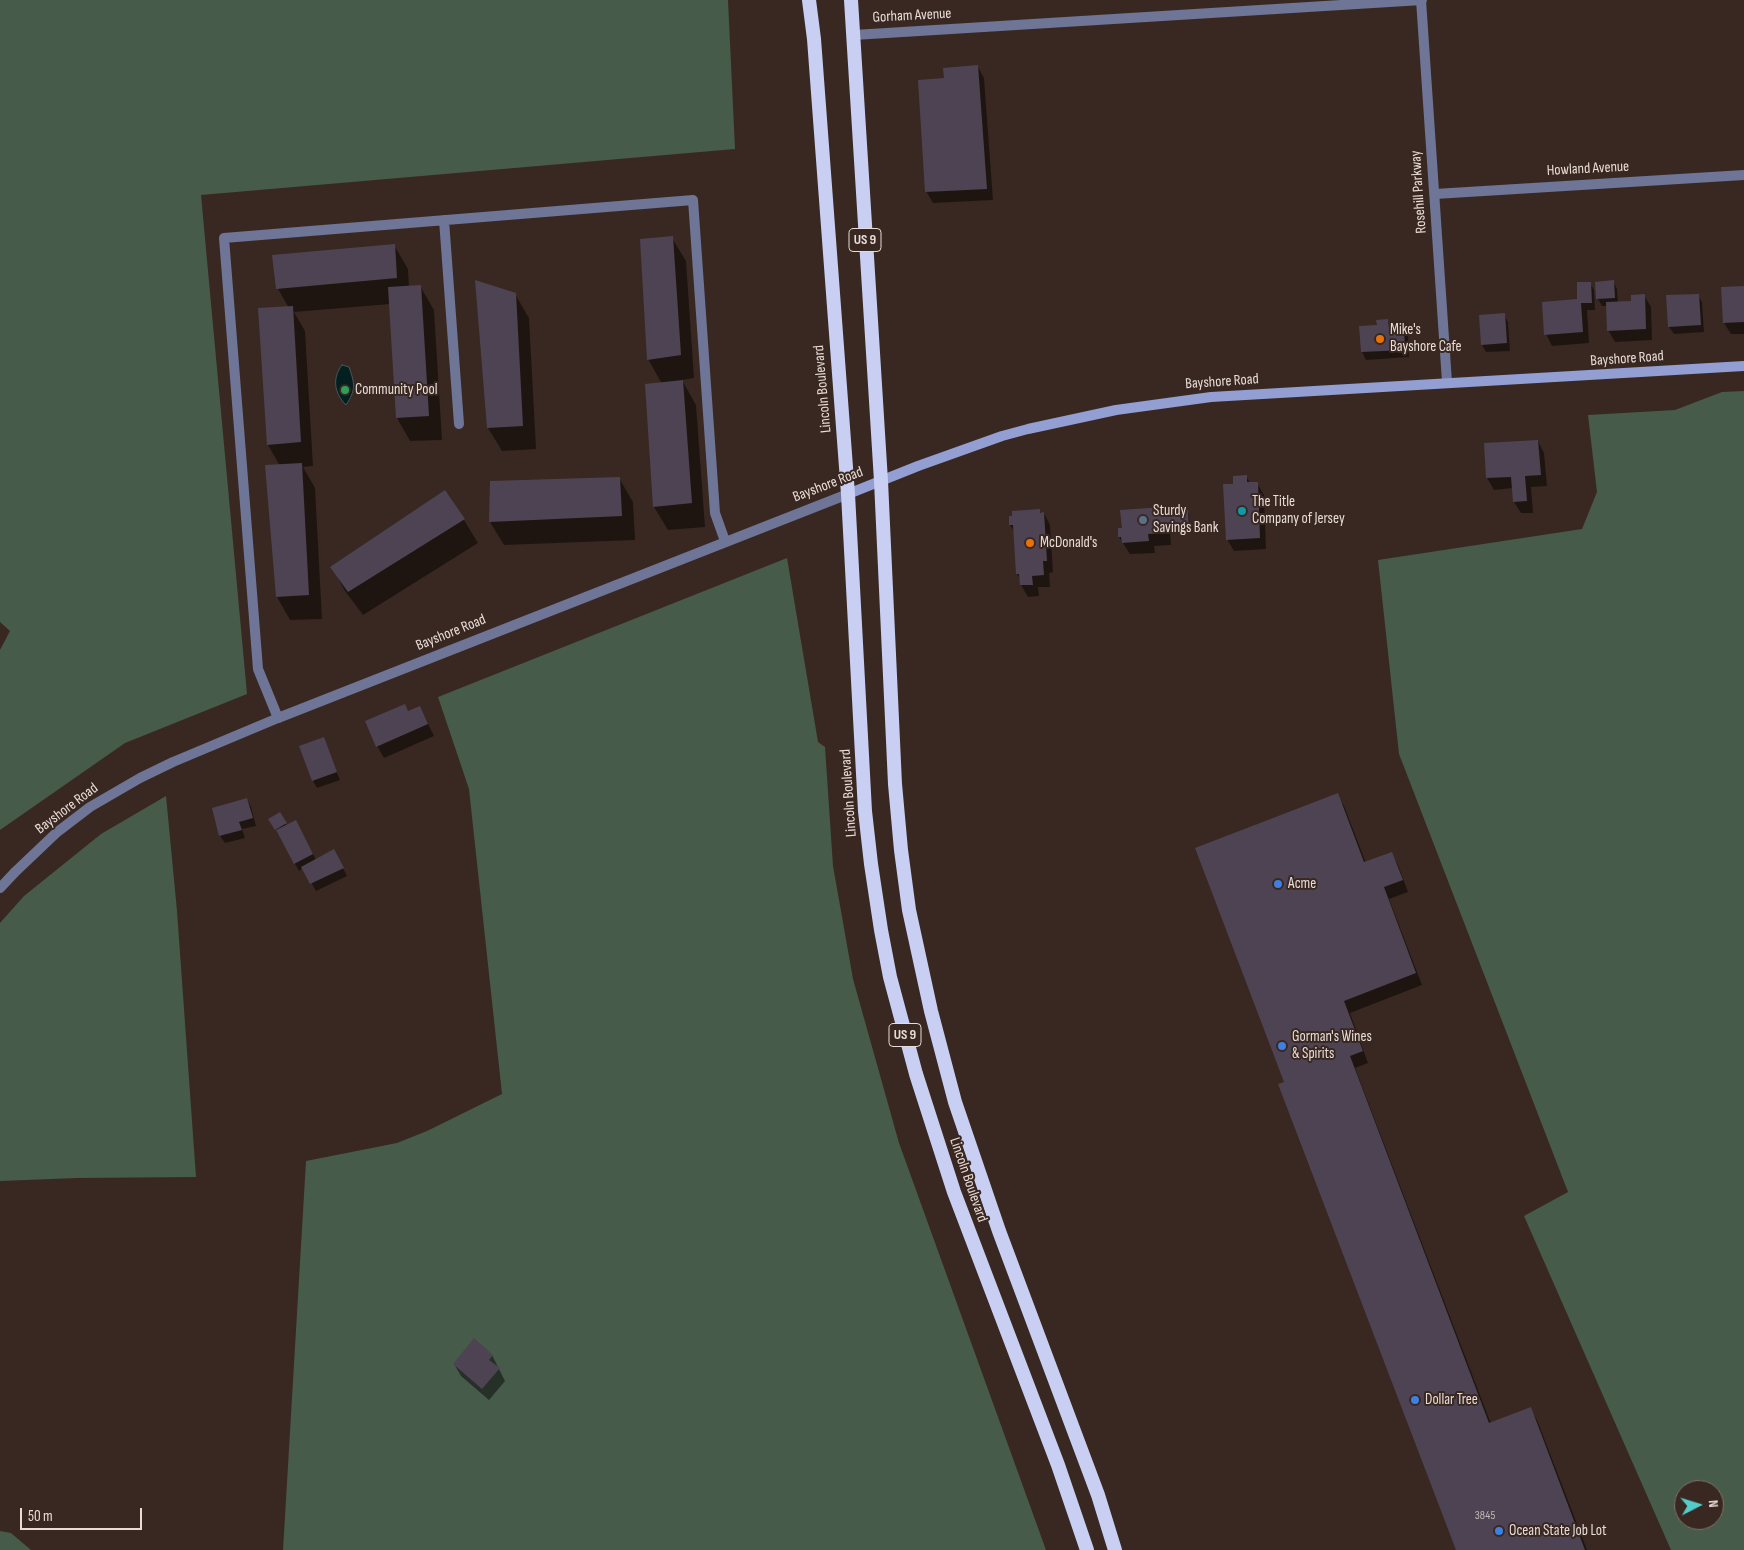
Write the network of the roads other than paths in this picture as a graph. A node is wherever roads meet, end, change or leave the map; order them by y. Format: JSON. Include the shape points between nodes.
{"nodes":[{"id":1,"x":809,"y":0,"type":"edge"},
{"id":2,"x":851,"y":0,"type":"edge"},
{"id":3,"x":1421,"y":0,"type":"edge"},
{"id":4,"x":854,"y":35,"type":"junction"},
{"id":5,"x":1744,"y":175,"type":"edge"},
{"id":6,"x":1435,"y":194,"type":"junction"},
{"id":7,"x":444,"y":220,"type":"junction"},
{"id":8,"x":1744,"y":366,"type":"edge"},
{"id":9,"x":1447,"y":382,"type":"junction"},
{"id":10,"x":459,"y":424,"type":"dead end"},
{"id":11,"x":880,"y":481,"type":"junction"},
{"id":12,"x":848,"y":494,"type":"junction"},
{"id":13,"x":725,"y":541,"type":"junction"},
{"id":14,"x":278,"y":718,"type":"junction"},
{"id":15,"x":0,"y":888,"type":"edge"},
{"id":16,"x":1087,"y":1550,"type":"edge"},
{"id":17,"x":1115,"y":1550,"type":"edge"}],
"edges":[{"from":1,"to":12,"type":"highway","name":"Lincoln Boulevard","number":"US 9"},
{"from":2,"to":4,"type":"highway","name":"Lincoln Boulevard","number":"US 9"},
{"from":3,"to":4,"type":"street","name":"Gorham Avenue"},
{"from":3,"to":6,"type":"street","name":"Rosehill Parkway"},
{"from":4,"to":11,"type":"highway","name":"Lincoln Boulevard","number":"US 9"},
{"from":5,"to":6,"type":"street","name":"Howland Avenue"},
{"from":6,"to":9,"type":"street","name":"Rosehill Parkway"},
{"from":7,"to":10,"type":"street"},
{"from":7,"to":13,"type":"street","via":[[693,200],[715,513]]},
{"from":7,"to":14,"type":"street","via":[[224,238],[258,669]]},
{"from":8,"to":9,"type":"main road","name":"Bayshore Road"},
{"from":9,"to":11,"type":"main road","name":"Bayshore Road","via":[[1211,397],[1116,410],[1002,436]]},
{"from":11,"to":12,"type":"main road","name":"Bayshore Road"},
{"from":11,"to":17,"type":"highway","name":"Lincoln Boulevard","number":"US 9","via":[[895,784],[901,850],[918,958],[966,1137],[1098,1495]]},
{"from":12,"to":13,"type":"street","name":"Bayshore Road"},
{"from":12,"to":16,"type":"highway","name":"Lincoln Boulevard","number":"US 9","via":[[865,811],[872,874],[890,976],[916,1074],[954,1192]]},
{"from":13,"to":14,"type":"street","name":"Bayshore Road"},
{"from":14,"to":15,"type":"street","name":"Bayshore Road","via":[[173,762],[90,807],[56,833]]}]}
